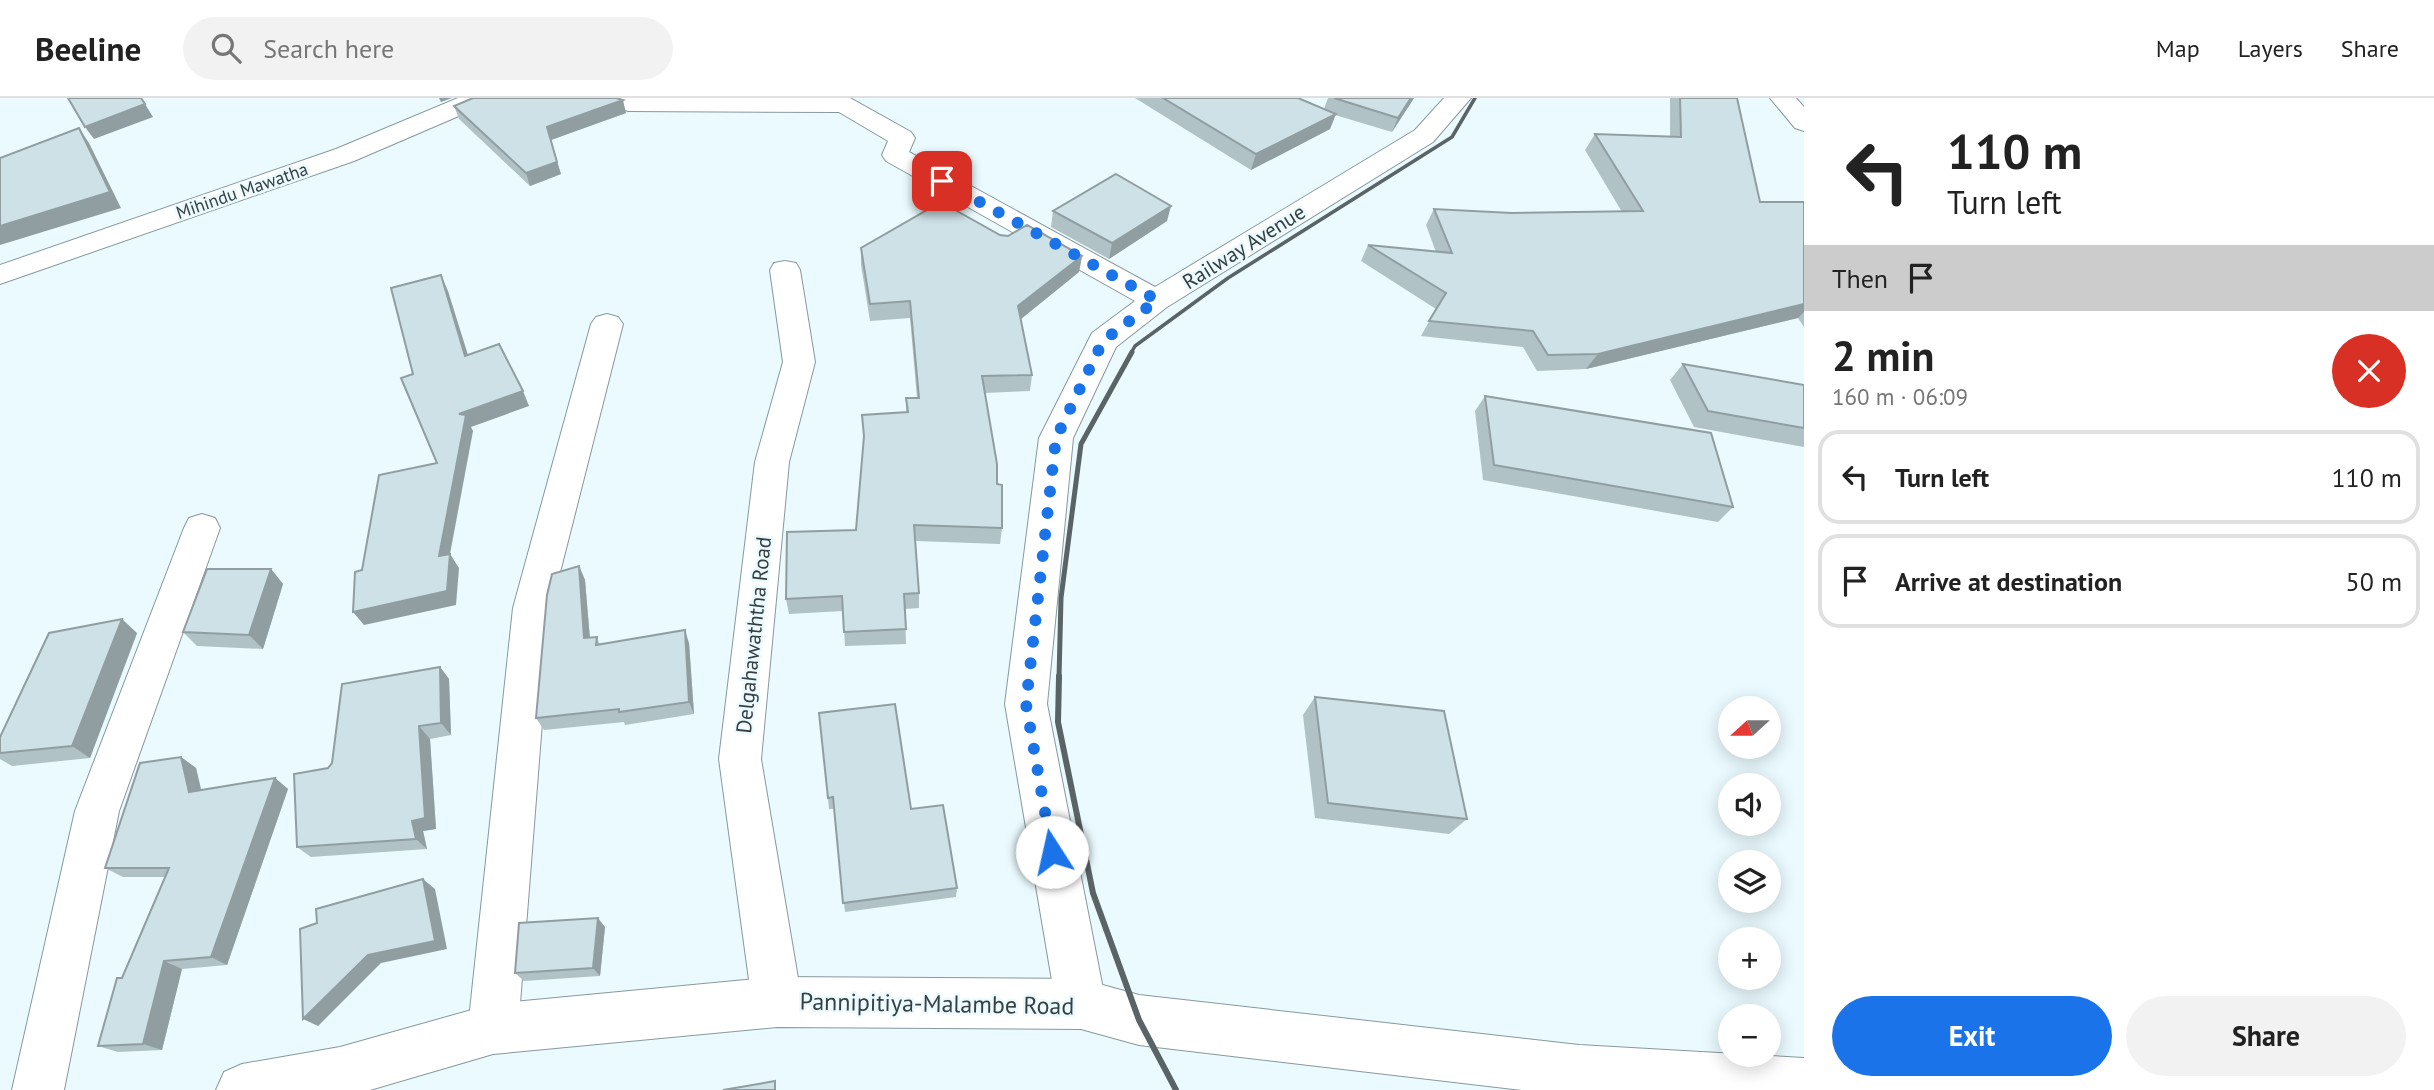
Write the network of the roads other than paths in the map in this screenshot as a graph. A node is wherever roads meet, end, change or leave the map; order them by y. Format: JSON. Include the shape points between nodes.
{"nodes":[{"id":1,"x":481,"y":98,"type":"edge"},
{"id":2,"x":621,"y":98,"type":"edge"},
{"id":3,"x":1458,"y":98,"type":"edge"},
{"id":4,"x":1783,"y":98,"type":"edge"},
{"id":5,"x":1804,"y":123,"type":"edge"},
{"id":6,"x":785,"y":270,"type":"dead end"},
{"id":7,"x":0,"y":275,"type":"edge"},
{"id":8,"x":1157,"y":300,"type":"junction"},
{"id":9,"x":607,"y":324,"type":"dead end"},
{"id":10,"x":202,"y":528,"type":"dead end"},
{"id":11,"x":777,"y":1002,"type":"junction"},
{"id":12,"x":1081,"y":1004,"type":"junction"},
{"id":13,"x":494,"y":1029,"type":"junction"},
{"id":14,"x":340,"y":1082,"type":"edge"},
{"id":15,"x":1804,"y":1084,"type":"edge"},
{"id":16,"x":38,"y":1090,"type":"edge"},
{"id":17,"x":242,"y":1090,"type":"edge"}],
"edges":[{"from":1,"to":7,"type":"street","name":"Mihindu Mawatha","via":[[345,155]]},
{"from":2,"to":8,"type":"street","via":[[628,103],[844,104],[902,138],[895,155]]},
{"from":3,"to":8,"type":"street","name":"Railway Avenue","via":[[1424,136]]},
{"from":4,"to":5,"type":"street"},
{"from":6,"to":11,"type":"street","name":"Delgahawaththa Road","via":[[799,362],[772,462],[740,759]]},
{"from":8,"to":12,"type":"street","name":"Railway Avenue","via":[[1103,341],[1056,438],[1026,704]]},
{"from":9,"to":13,"type":"street","via":[[532,608]]},
{"from":10,"to":16,"type":"street","via":[[97,811]]},
{"from":11,"to":12,"type":"street","name":"Pannipitiya-Malambe Road"},
{"from":11,"to":13,"type":"street","name":"Pannipitiya-Malambe Road"},
{"from":12,"to":15,"type":"street","name":"Pannipitiya-Malambe Road","via":[[1139,1020],[1579,1071]]},
{"from":13,"to":14,"type":"street","name":"Pannipitiya-Malambe Road"},
{"from":14,"to":17,"type":"street","name":"Pannipitiya-Malambe Road"}]}
